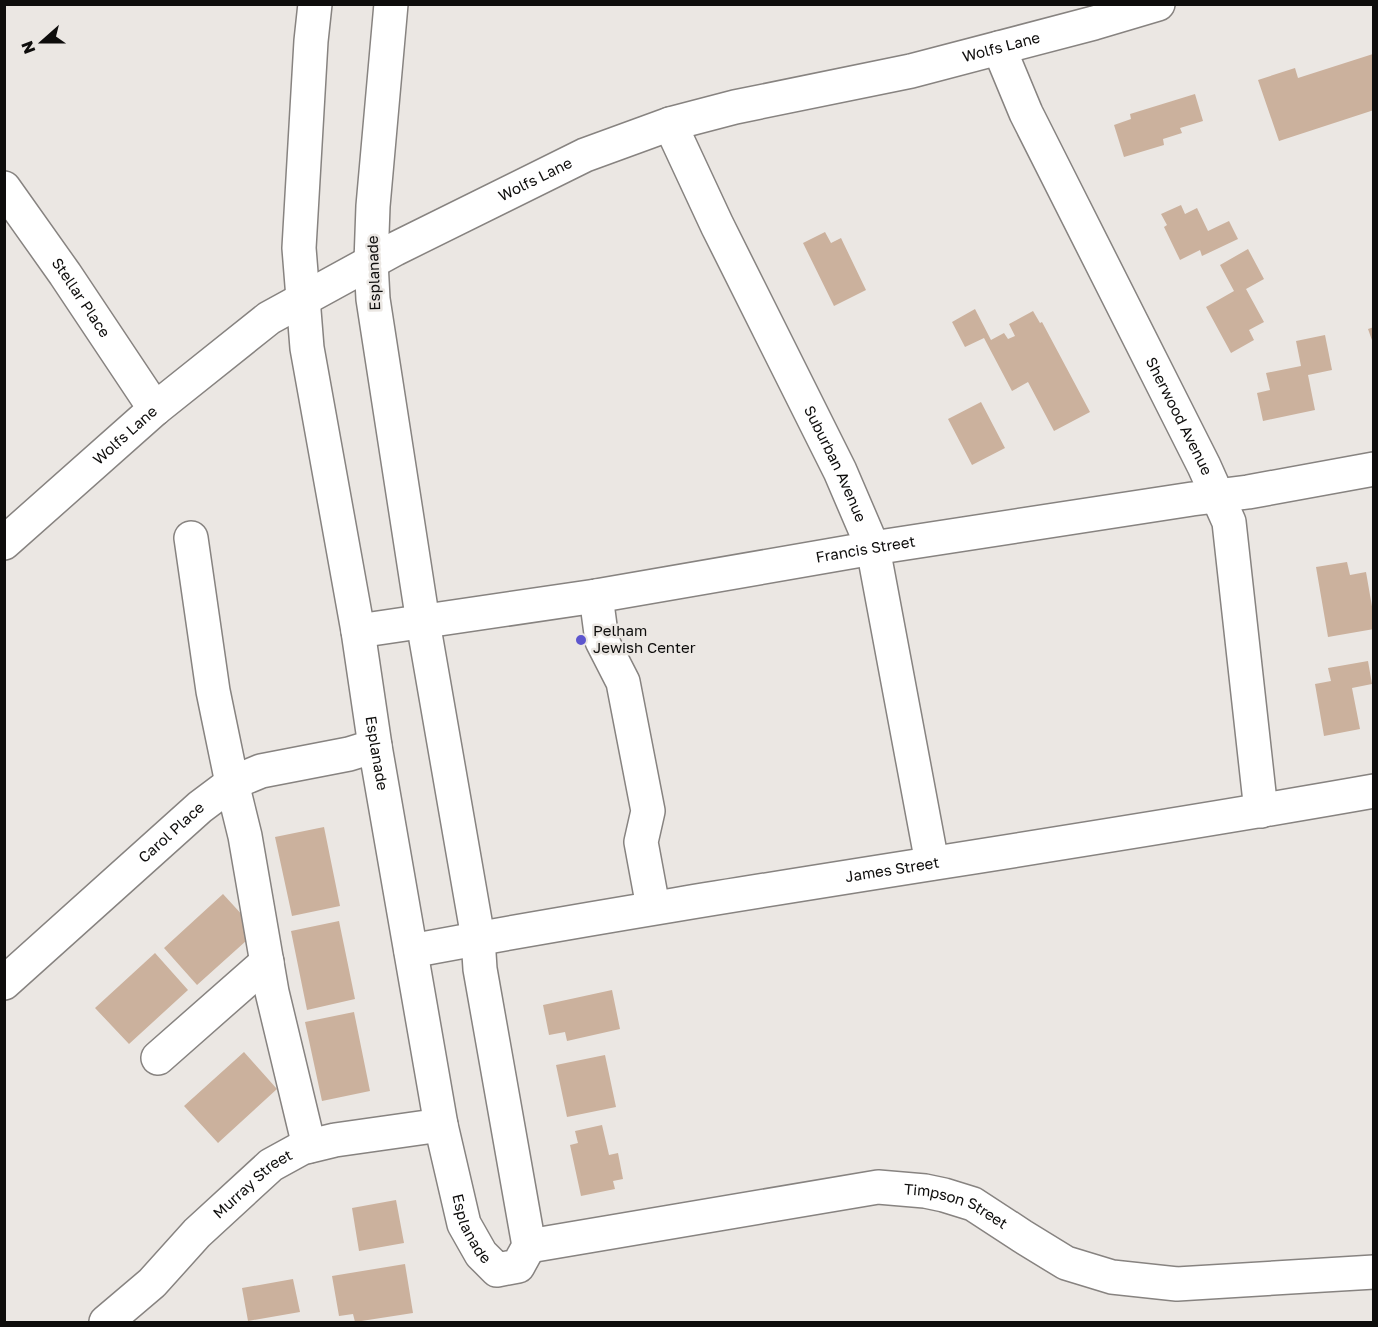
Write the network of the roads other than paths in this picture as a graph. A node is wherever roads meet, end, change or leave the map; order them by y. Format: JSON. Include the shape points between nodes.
{"nodes":[{"id":1,"x":315,"y":4,"type":"edge"},
{"id":2,"x":1158,"y":4,"type":"edge"},
{"id":3,"x":397,"y":10,"type":"edge"},
{"id":4,"x":999,"y":48,"type":"junction"},
{"id":5,"x":670,"y":124,"type":"junction"},
{"id":6,"x":4,"y":188,"type":"edge"},
{"id":7,"x":371,"y":262,"type":"junction"},
{"id":8,"x":303,"y":300,"type":"junction"},
{"id":9,"x":155,"y":409,"type":"junction"},
{"id":10,"x":1374,"y":469,"type":"edge"},
{"id":11,"x":1217,"y":495,"type":"junction"},
{"id":12,"x":191,"y":538,"type":"dead end"},
{"id":13,"x":4,"y":543,"type":"edge"},
{"id":14,"x":873,"y":548,"type":"junction"},
{"id":15,"x":596,"y":596,"type":"junction"},
{"id":16,"x":423,"y":622,"type":"junction"},
{"id":17,"x":358,"y":631,"type":"junction"},
{"id":18,"x":375,"y":746,"type":"junction"},
{"id":19,"x":232,"y":783,"type":"junction"},
{"id":20,"x":1374,"y":792,"type":"edge"},
{"id":21,"x":1261,"y":812,"type":"junction"},
{"id":22,"x":932,"y":863,"type":"junction"},
{"id":23,"x":653,"y":907,"type":"junction"},
{"id":24,"x":477,"y":938,"type":"junction"},
{"id":25,"x":411,"y":951,"type":"junction"},
{"id":26,"x":267,"y":962,"type":"junction"},
{"id":27,"x":4,"y":983,"type":"edge"},
{"id":28,"x":159,"y":1058,"type":"dead end"},
{"id":29,"x":441,"y":1125,"type":"junction"},
{"id":30,"x":309,"y":1146,"type":"junction"},
{"id":31,"x":529,"y":1246,"type":"junction"},
{"id":32,"x":1374,"y":1272,"type":"edge"},
{"id":33,"x":106,"y":1323,"type":"edge"}],
"edges":[{"from":1,"to":8,"type":"street","name":"Esplanade","via":[[299,248]]},
{"from":2,"to":4,"type":"street","name":"Wolfs Lane"},
{"from":3,"to":7,"type":"street","name":"Esplanade","via":[[373,206]]},
{"from":4,"to":5,"type":"street","name":"Wolfs Lane","via":[[911,72]]},
{"from":4,"to":11,"type":"street","name":"Sherwood Avenue","via":[[1026,113]]},
{"from":5,"to":7,"type":"street","name":"Wolfs Lane","via":[[585,155]]},
{"from":5,"to":14,"type":"street","name":"Suburban Avenue","via":[[840,471]]},
{"from":6,"to":9,"type":"street","name":"Stellar Place"},
{"from":7,"to":8,"type":"street","name":"Wolfs Lane"},
{"from":7,"to":16,"type":"street","name":"Esplanade","via":[[373,299]]},
{"from":8,"to":9,"type":"street","name":"Wolfs Lane","via":[[269,318]]},
{"from":8,"to":17,"type":"street","name":"Esplanade","via":[[307,348]]},
{"from":9,"to":13,"type":"street","name":"Wolfs Lane"},
{"from":10,"to":11,"type":"street","name":"Francis Street"},
{"from":11,"to":14,"type":"street","name":"Francis Street"},
{"from":11,"to":21,"type":"street","name":"Sherwood Avenue","via":[[1229,522]]},
{"from":12,"to":19,"type":"street","via":[[213,691]]},
{"from":14,"to":15,"type":"street","name":"Francis Street"},
{"from":14,"to":22,"type":"street","name":"Suburban Avenue"},
{"from":15,"to":16,"type":"street","name":"Francis Street"},
{"from":15,"to":23,"type":"street","via":[[602,640],[623,682],[648,811],[641,842]]},
{"from":16,"to":17,"type":"street","name":"Francis Street"},
{"from":16,"to":24,"type":"street","name":"Esplanade"},
{"from":17,"to":18,"type":"street","name":"Esplanade"},
{"from":18,"to":19,"type":"street","name":"Carol Place","via":[[261,771]]},
{"from":18,"to":25,"type":"street","name":"Esplanade"},
{"from":19,"to":26,"type":"street"},
{"from":19,"to":27,"type":"street","name":"Carol Place","via":[[200,807]]},
{"from":20,"to":21,"type":"street","name":"James Street"},
{"from":21,"to":22,"type":"street","name":"James Street"},
{"from":22,"to":23,"type":"street","name":"James Street"},
{"from":23,"to":24,"type":"street","name":"James Street"},
{"from":24,"to":25,"type":"street","name":"James Street"},
{"from":24,"to":31,"type":"street","name":"Esplanade"},
{"from":25,"to":29,"type":"street","name":"Esplanade"},
{"from":26,"to":28,"type":"street"},
{"from":26,"to":30,"type":"street"},
{"from":29,"to":30,"type":"street","name":"Murray Street"},
{"from":29,"to":31,"type":"street","name":"Esplanade","via":[[465,1224],[481,1254],[497,1270],[518,1266]]},
{"from":30,"to":33,"type":"street","name":"Murray Street","via":[[271,1165]]},
{"from":31,"to":32,"type":"street","name":"Timpson Street","via":[[878,1187],[925,1191],[973,1204],[1066,1263],[1112,1277],[1177,1284]]}]}
